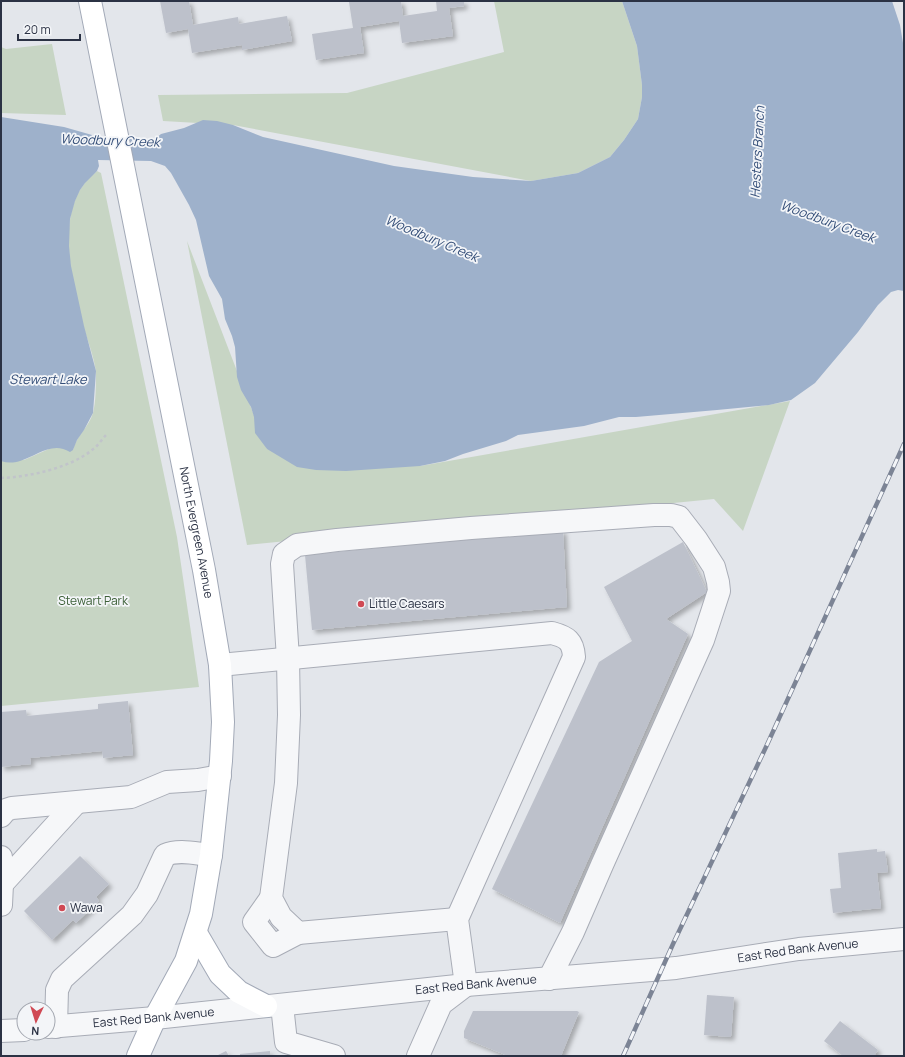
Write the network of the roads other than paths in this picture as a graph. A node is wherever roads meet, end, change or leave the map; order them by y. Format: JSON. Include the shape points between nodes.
{"nodes":[{"id":1,"x":90,"y":1,"type":"edge"},
{"id":2,"x":288,"y":659,"type":"junction"},
{"id":3,"x":220,"y":665,"type":"junction"},
{"id":4,"x":220,"y":776,"type":"junction"},
{"id":5,"x":76,"y":803,"type":"junction"},
{"id":6,"x":1,"y":816,"type":"edge"},
{"id":7,"x":211,"y":855,"type":"junction"},
{"id":8,"x":1,"y":857,"type":"edge"},
{"id":9,"x":2,"y":895,"type":"edge"},
{"id":10,"x":457,"y":919,"type":"junction"},
{"id":11,"x":196,"y":933,"type":"junction"},
{"id":12,"x":904,"y":939,"type":"edge"},
{"id":13,"x":548,"y":979,"type":"junction"},
{"id":14,"x":466,"y":985,"type":"junction"},
{"id":15,"x":56,"y":1001,"type":"edge"},
{"id":16,"x":274,"y":1005,"type":"junction"},
{"id":17,"x":155,"y":1018,"type":"junction"},
{"id":18,"x":56,"y":1027,"type":"edge"},
{"id":19,"x":16,"y":1031,"type":"edge"},
{"id":20,"x":1,"y":1032,"type":"edge"},
{"id":21,"x":138,"y":1056,"type":"edge"},
{"id":22,"x":334,"y":1056,"type":"edge"},
{"id":23,"x":418,"y":1056,"type":"edge"}],
"edges":[{"from":1,"to":3,"type":"main road","name":"North Evergreen Avenue","via":[[204,570]]},
{"from":2,"to":3,"type":"street"},
{"from":2,"to":10,"type":"street","via":[[286,783],[272,898],[281,917],[298,933]]},
{"from":2,"to":10,"type":"street","via":[[552,633],[570,641],[574,657]]},
{"from":2,"to":13,"type":"street","via":[[282,564],[284,554],[297,545],[471,528],[665,515],[679,517],[714,567],[719,592],[703,640],[573,932]]},
{"from":3,"to":4,"type":"main road","name":"North Evergreen Avenue","via":[[223,722]]},
{"from":4,"to":5,"type":"street","via":[[167,782],[131,797]]},
{"from":4,"to":7,"type":"main road","name":"North Evergreen Avenue"},
{"from":5,"to":6,"type":"street","via":[[12,808]]},
{"from":5,"to":9,"type":"street"},
{"from":7,"to":11,"type":"main road","name":"North Evergreen Avenue"},
{"from":7,"to":15,"type":"street","via":[[183,852],[165,855],[147,894],[132,915],[62,979]]},
{"from":8,"to":9,"type":"street"},
{"from":10,"to":14,"type":"street"},
{"from":11,"to":16,"type":"main road","via":[[220,974],[239,992]]},
{"from":11,"to":17,"type":"main road","name":"North Evergreen Avenue","via":[[186,961]]},
{"from":12,"to":13,"type":"street","name":"East Red Bank Avenue","via":[[799,949],[676,968]]},
{"from":13,"to":14,"type":"street","name":"East Red Bank Avenue"},
{"from":14,"to":16,"type":"street","name":"East Red Bank Avenue"},
{"from":14,"to":23,"type":"street","via":[[441,1004]]},
{"from":16,"to":17,"type":"street","name":"East Red Bank Avenue"},
{"from":16,"to":22,"type":"street","via":[[286,1042]]},
{"from":17,"to":18,"type":"street","name":"East Red Bank Avenue"},
{"from":17,"to":21,"type":"main road","name":"North Evergreen Avenue"},
{"from":19,"to":20,"type":"street"}]}
